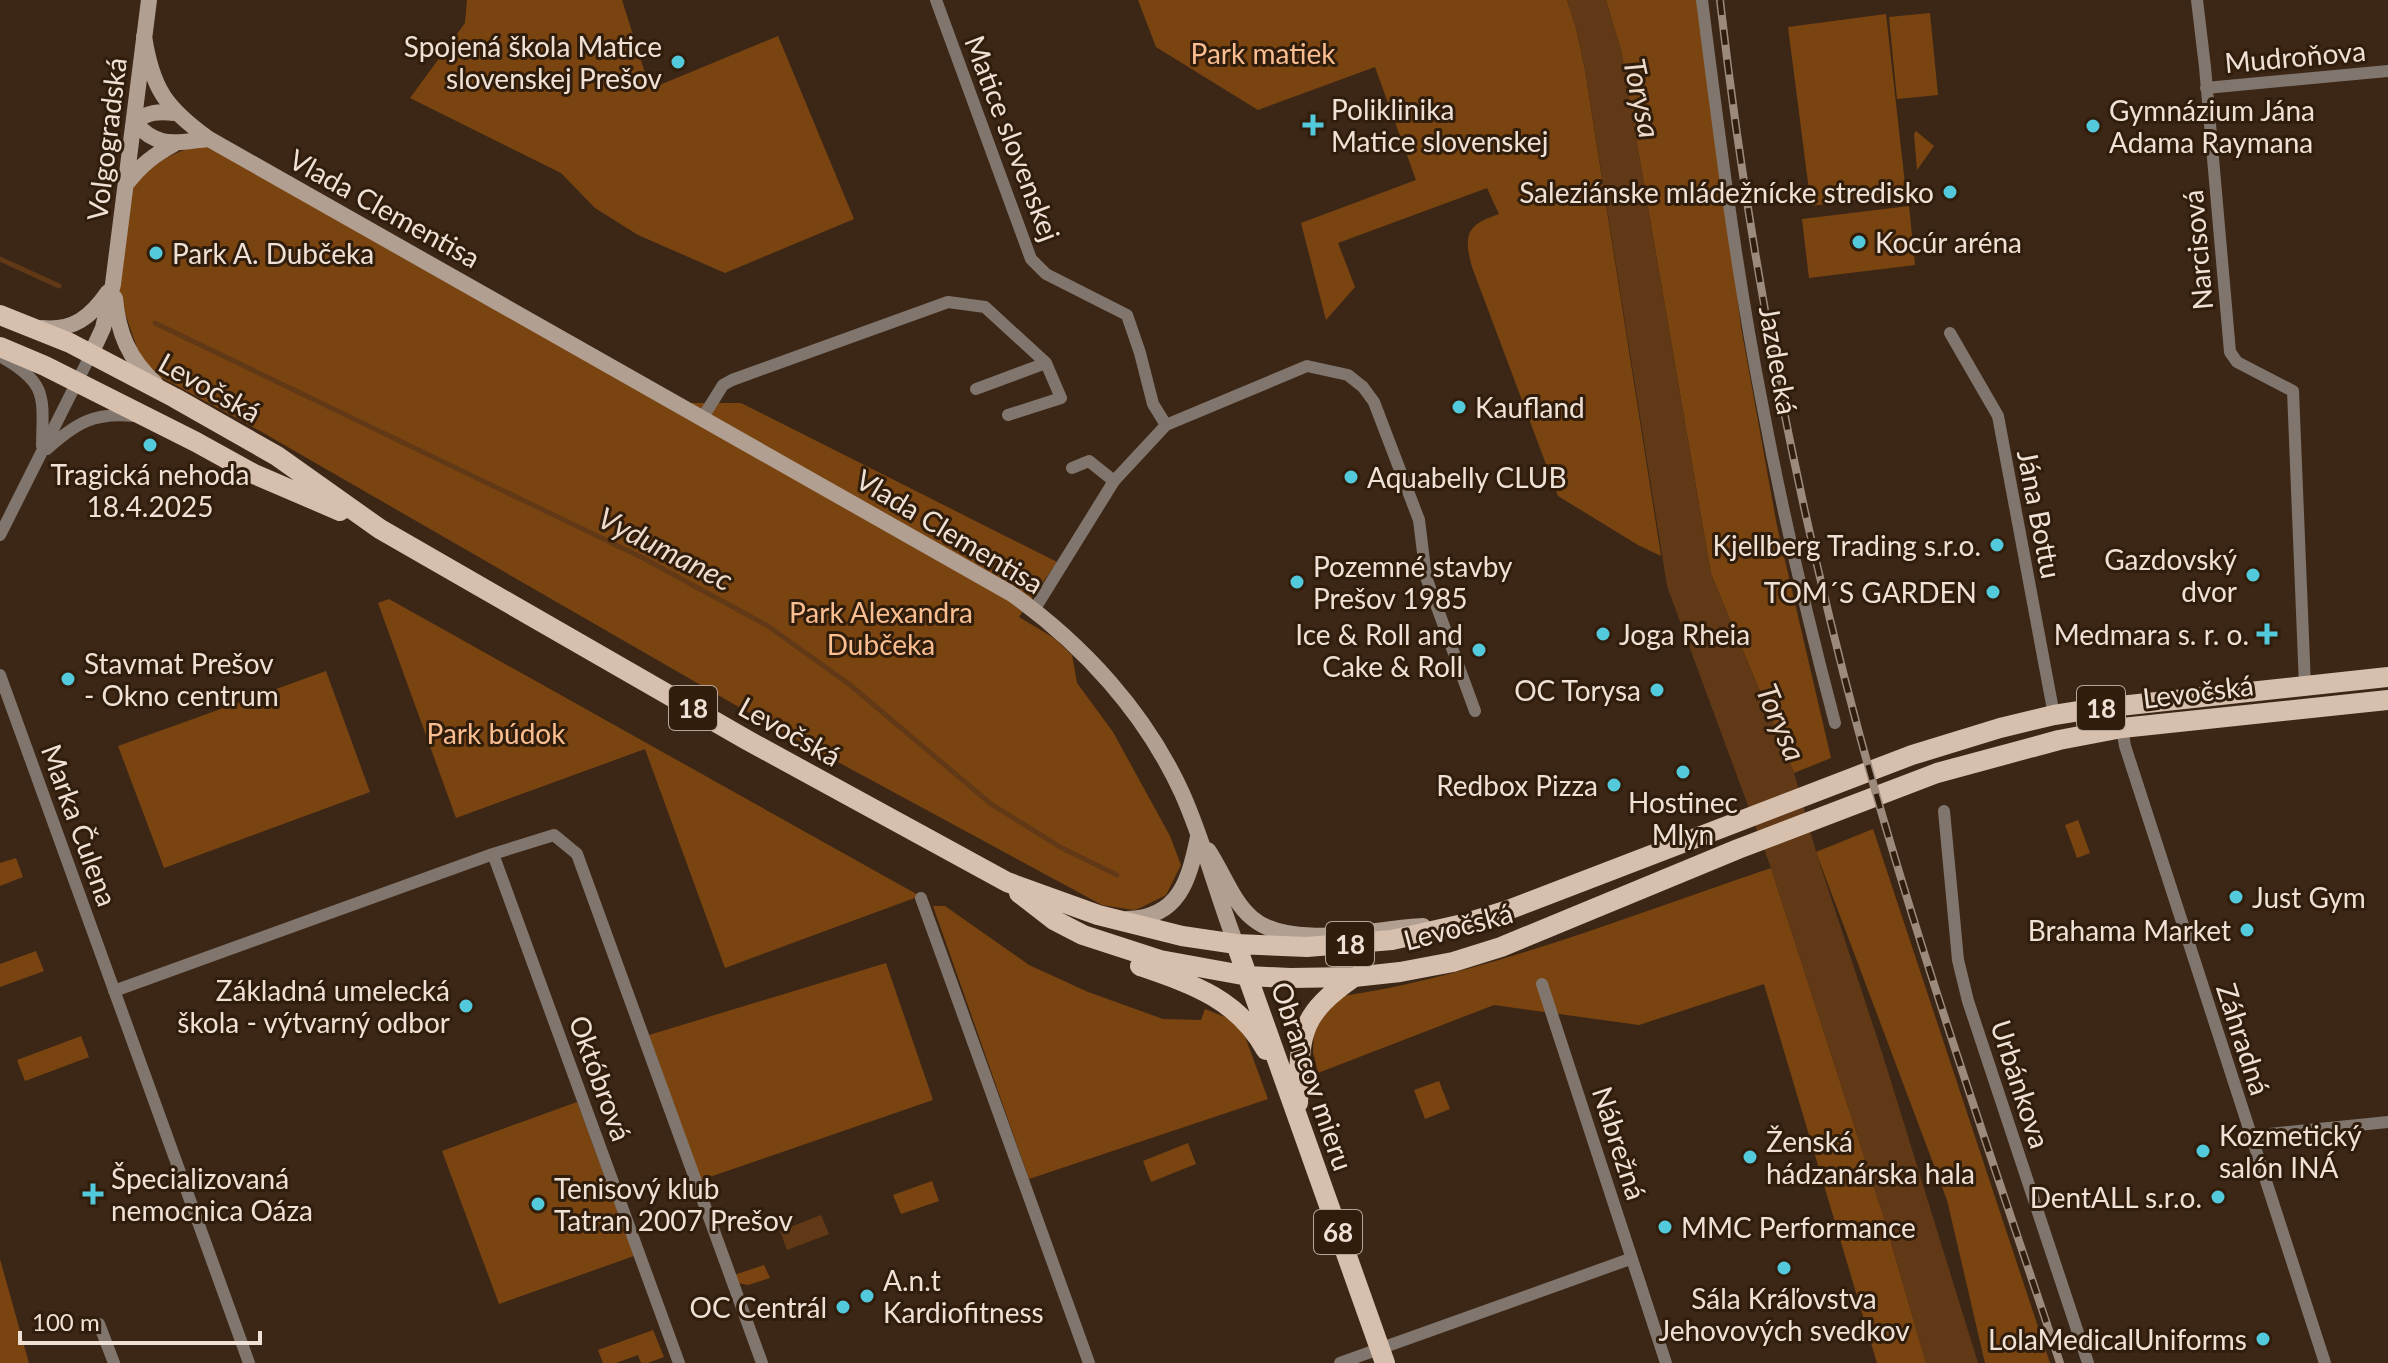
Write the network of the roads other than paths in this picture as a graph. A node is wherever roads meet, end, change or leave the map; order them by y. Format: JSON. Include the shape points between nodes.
{"nodes":[{"id":1,"x":149,"y":0,"type":"edge"},
{"id":2,"x":936,"y":0,"type":"edge"},
{"id":3,"x":1702,"y":0,"type":"edge"},
{"id":4,"x":2197,"y":0,"type":"edge"},
{"id":5,"x":144,"y":36,"type":"junction"},
{"id":6,"x":2388,"y":71,"type":"edge"},
{"id":7,"x":2206,"y":88,"type":"junction"},
{"id":8,"x":175,"y":113,"type":"junction"},
{"id":9,"x":134,"y":122,"type":"junction"},
{"id":10,"x":209,"y":139,"type":"junction"},
{"id":11,"x":174,"y":144,"type":"junction"},
{"id":12,"x":127,"y":184,"type":"junction"},
{"id":13,"x":113,"y":284,"type":"junction"},
{"id":14,"x":0,"y":315,"type":"edge"},
{"id":15,"x":31,"y":326,"type":"junction"},
{"id":16,"x":1950,"y":333,"type":"dead end"},
{"id":17,"x":0,"y":347,"type":"edge"},
{"id":18,"x":91,"y":354,"type":"junction"},
{"id":19,"x":0,"y":356,"type":"edge"},
{"id":20,"x":1046,"y":363,"type":"junction"},
{"id":21,"x":77,"y":382,"type":"junction"},
{"id":22,"x":976,"y":389,"type":"dead end"},
{"id":23,"x":175,"y":398,"type":"junction"},
{"id":24,"x":1008,"y":415,"type":"dead end"},
{"id":25,"x":146,"y":417,"type":"junction"},
{"id":26,"x":703,"y":417,"type":"junction"},
{"id":27,"x":1166,"y":425,"type":"junction"},
{"id":28,"x":41,"y":454,"type":"junction"},
{"id":29,"x":1072,"y":468,"type":"dead end"},
{"id":30,"x":1114,"y":481,"type":"junction"},
{"id":31,"x":380,"y":529,"type":"junction"},
{"id":32,"x":0,"y":535,"type":"edge"},
{"id":33,"x":1034,"y":610,"type":"junction"},
{"id":34,"x":0,"y":675,"type":"edge"},
{"id":35,"x":2388,"y":677,"type":"edge"},
{"id":36,"x":2305,"y":686,"type":"junction"},
{"id":37,"x":2388,"y":700,"type":"edge"},
{"id":38,"x":1475,"y":711,"type":"dead end"},
{"id":39,"x":2054,"y":715,"type":"junction"},
{"id":40,"x":1835,"y":723,"type":"dead end"},
{"id":41,"x":2122,"y":728,"type":"junction"},
{"id":42,"x":1944,"y":811,"type":"dead end"},
{"id":43,"x":1198,"y":836,"type":"junction"},
{"id":44,"x":493,"y":854,"type":"junction"},
{"id":45,"x":1007,"y":882,"type":"junction"},
{"id":46,"x":921,"y":898,"type":"dead end"},
{"id":47,"x":1098,"y":915,"type":"junction"},
{"id":48,"x":1463,"y":924,"type":"junction"},
{"id":49,"x":1083,"y":935,"type":"junction"},
{"id":50,"x":1236,"y":944,"type":"junction"},
{"id":51,"x":1248,"y":976,"type":"junction"},
{"id":52,"x":1354,"y":977,"type":"junction"},
{"id":53,"x":1542,"y":984,"type":"dead end"},
{"id":54,"x":114,"y":991,"type":"junction"},
{"id":55,"x":1297,"y":1115,"type":"junction"},
{"id":56,"x":2388,"y":1122,"type":"edge"},
{"id":57,"x":2250,"y":1136,"type":"junction"},
{"id":58,"x":1630,"y":1259,"type":"junction"},
{"id":59,"x":99,"y":1324,"type":"dead end"},
{"id":60,"x":1382,"y":1356,"type":"edge"},
{"id":61,"x":114,"y":1363,"type":"edge"},
{"id":62,"x":249,"y":1363,"type":"edge"},
{"id":63,"x":679,"y":1363,"type":"edge"},
{"id":64,"x":762,"y":1363,"type":"edge"},
{"id":65,"x":1089,"y":1363,"type":"edge"},
{"id":66,"x":1340,"y":1363,"type":"edge"},
{"id":67,"x":1666,"y":1363,"type":"edge"},
{"id":68,"x":2088,"y":1363,"type":"edge"},
{"id":69,"x":2325,"y":1363,"type":"edge"}],
"edges":[{"from":1,"to":5,"type":"street","name":"Volgogradská"},
{"from":2,"to":27,"type":"street","name":"Matice slovenskej","via":[[1031,259],[1046,274],[1127,315],[1153,404]]},
{"from":3,"to":40,"type":"street","name":"Jazdecká","via":[[1762,403]]},
{"from":4,"to":7,"type":"street","name":"Narcisová"},
{"from":5,"to":8,"type":"street","name":"Vlada Clementisa","via":[[152,77]]},
{"from":5,"to":9,"type":"street","name":"Volgogradská"},
{"from":6,"to":7,"type":"street","name":"Mudroňova"},
{"from":7,"to":36,"type":"street","name":"Narcisová","via":[[2230,352],[2237,362],[2293,391]]},
{"from":8,"to":9,"type":"street","via":[[145,114]]},
{"from":8,"to":10,"type":"street","name":"Vlada Clementisa"},
{"from":9,"to":11,"type":"street","via":[[157,141]]},
{"from":9,"to":12,"type":"street","name":"Volgogradská"},
{"from":10,"to":11,"type":"street"},
{"from":10,"to":26,"type":"street","name":"Vlada Clementisa"},
{"from":11,"to":12,"type":"street","via":[[139,167]]},
{"from":12,"to":13,"type":"street","name":"Volgogradská"},
{"from":13,"to":15,"type":"street","name":"Volgogradská","via":[[97,309],[80,322],[61,328]]},
{"from":13,"to":18,"type":"street","name":"Volgogradská"},
{"from":13,"to":23,"type":"street","name":"Volgogradská","via":[[125,344],[138,367]]},
{"from":14,"to":15,"type":"main road","name":"Levočská","number":"18"},
{"from":15,"to":18,"type":"main road","name":"Levočská","number":"18"},
{"from":16,"to":39,"type":"street","name":"Jána Bottu","via":[[1998,416]]},
{"from":17,"to":21,"type":"main road","name":"Levočská","number":"18"},
{"from":18,"to":21,"type":"street"},
{"from":18,"to":23,"type":"main road","name":"Levočská","number":"18"},
{"from":19,"to":28,"type":"street","via":[[23,369],[40,393]]},
{"from":20,"to":22,"type":"street"},
{"from":20,"to":24,"type":"street","via":[[1061,398]]},
{"from":20,"to":26,"type":"street","via":[[985,307],[948,302],[732,380]]},
{"from":21,"to":25,"type":"main road","name":"Levočská","number":"18"},
{"from":21,"to":28,"type":"street"},
{"from":23,"to":31,"type":"main road","name":"Levočská","number":"18","via":[[277,456]]},
{"from":25,"to":28,"type":"street","via":[[117,414],[88,420]]},
{"from":25,"to":31,"type":"main road","name":"Levočská","number":"18","via":[[254,474]]},
{"from":26,"to":33,"type":"street","name":"Vlada Clementisa"},
{"from":27,"to":30,"type":"street"},
{"from":27,"to":38,"type":"street","via":[[1307,366],[1348,375],[1363,387],[1374,402],[1419,520],[1426,577]]},
{"from":28,"to":32,"type":"street"},
{"from":29,"to":30,"type":"street","via":[[1089,461]]},
{"from":30,"to":33,"type":"street"},
{"from":31,"to":45,"type":"main road","name":"Levočská","number":"18"},
{"from":33,"to":43,"type":"street","name":"Vlada Clementisa","via":[[1098,668],[1146,730],[1182,794]]},
{"from":34,"to":54,"type":"street","name":"Marka Čulena"},
{"from":35,"to":36,"type":"main road","name":"Levočská","number":"18"},
{"from":36,"to":39,"type":"main road","name":"Levočská","number":"18"},
{"from":37,"to":41,"type":"main road","name":"Levočská","number":"18"},
{"from":39,"to":48,"type":"main road","name":"Levočská","number":"18","via":[[1912,755]]},
{"from":41,"to":52,"type":"main road","name":"Levočská","number":"18","via":[[1937,773],[1501,947],[1453,962]]},
{"from":41,"to":57,"type":"street","name":"Záhradná"},
{"from":42,"to":68,"type":"street","name":"Urbánkova","via":[[1958,960],[1968,1001]]},
{"from":43,"to":47,"type":"street","via":[[1182,890],[1161,911],[1141,919]]},
{"from":43,"to":48,"type":"street","via":[[1237,902],[1270,930],[1316,936]]},
{"from":43,"to":50,"type":"street","name":"Vlada Clementisa"},
{"from":44,"to":54,"type":"street"},
{"from":44,"to":63,"type":"street","name":"Októbrová"},
{"from":44,"to":64,"type":"street","via":[[554,835],[577,854]]},
{"from":45,"to":47,"type":"main road","name":"Levočská","number":"18"},
{"from":45,"to":49,"type":"main road","name":"Levočská","number":"18","via":[[1054,920]]},
{"from":46,"to":65,"type":"street"},
{"from":47,"to":50,"type":"main road","name":"Levočská","number":"18"},
{"from":48,"to":50,"type":"main road","name":"Levočská","number":"18","via":[[1362,944]]},
{"from":49,"to":51,"type":"main road","name":"Levočská","number":"18","via":[[1160,960]]},
{"from":49,"to":55,"type":"main road","via":[[1127,961],[1219,999],[1259,1039]]},
{"from":50,"to":51,"type":"main road","name":"Obrancov mieru","number":"68"},
{"from":51,"to":52,"type":"main road","name":"Levočská","number":"18"},
{"from":51,"to":55,"type":"main road","name":"Obrancov mieru","number":"68"},
{"from":52,"to":55,"type":"main road","number":"68","via":[[1315,1010],[1306,1026]]},
{"from":53,"to":58,"type":"street","name":"Nábrežná"},
{"from":54,"to":62,"type":"street","name":"Marka Čulena"},
{"from":55,"to":60,"type":"main road","name":"Obrancov mieru","number":"68"},
{"from":56,"to":57,"type":"street"},
{"from":57,"to":69,"type":"street","name":"Záhradná"},
{"from":58,"to":60,"type":"street"},
{"from":58,"to":67,"type":"street","name":"Nábrežná"},
{"from":59,"to":61,"type":"street"},
{"from":60,"to":66,"type":"street"}]}
